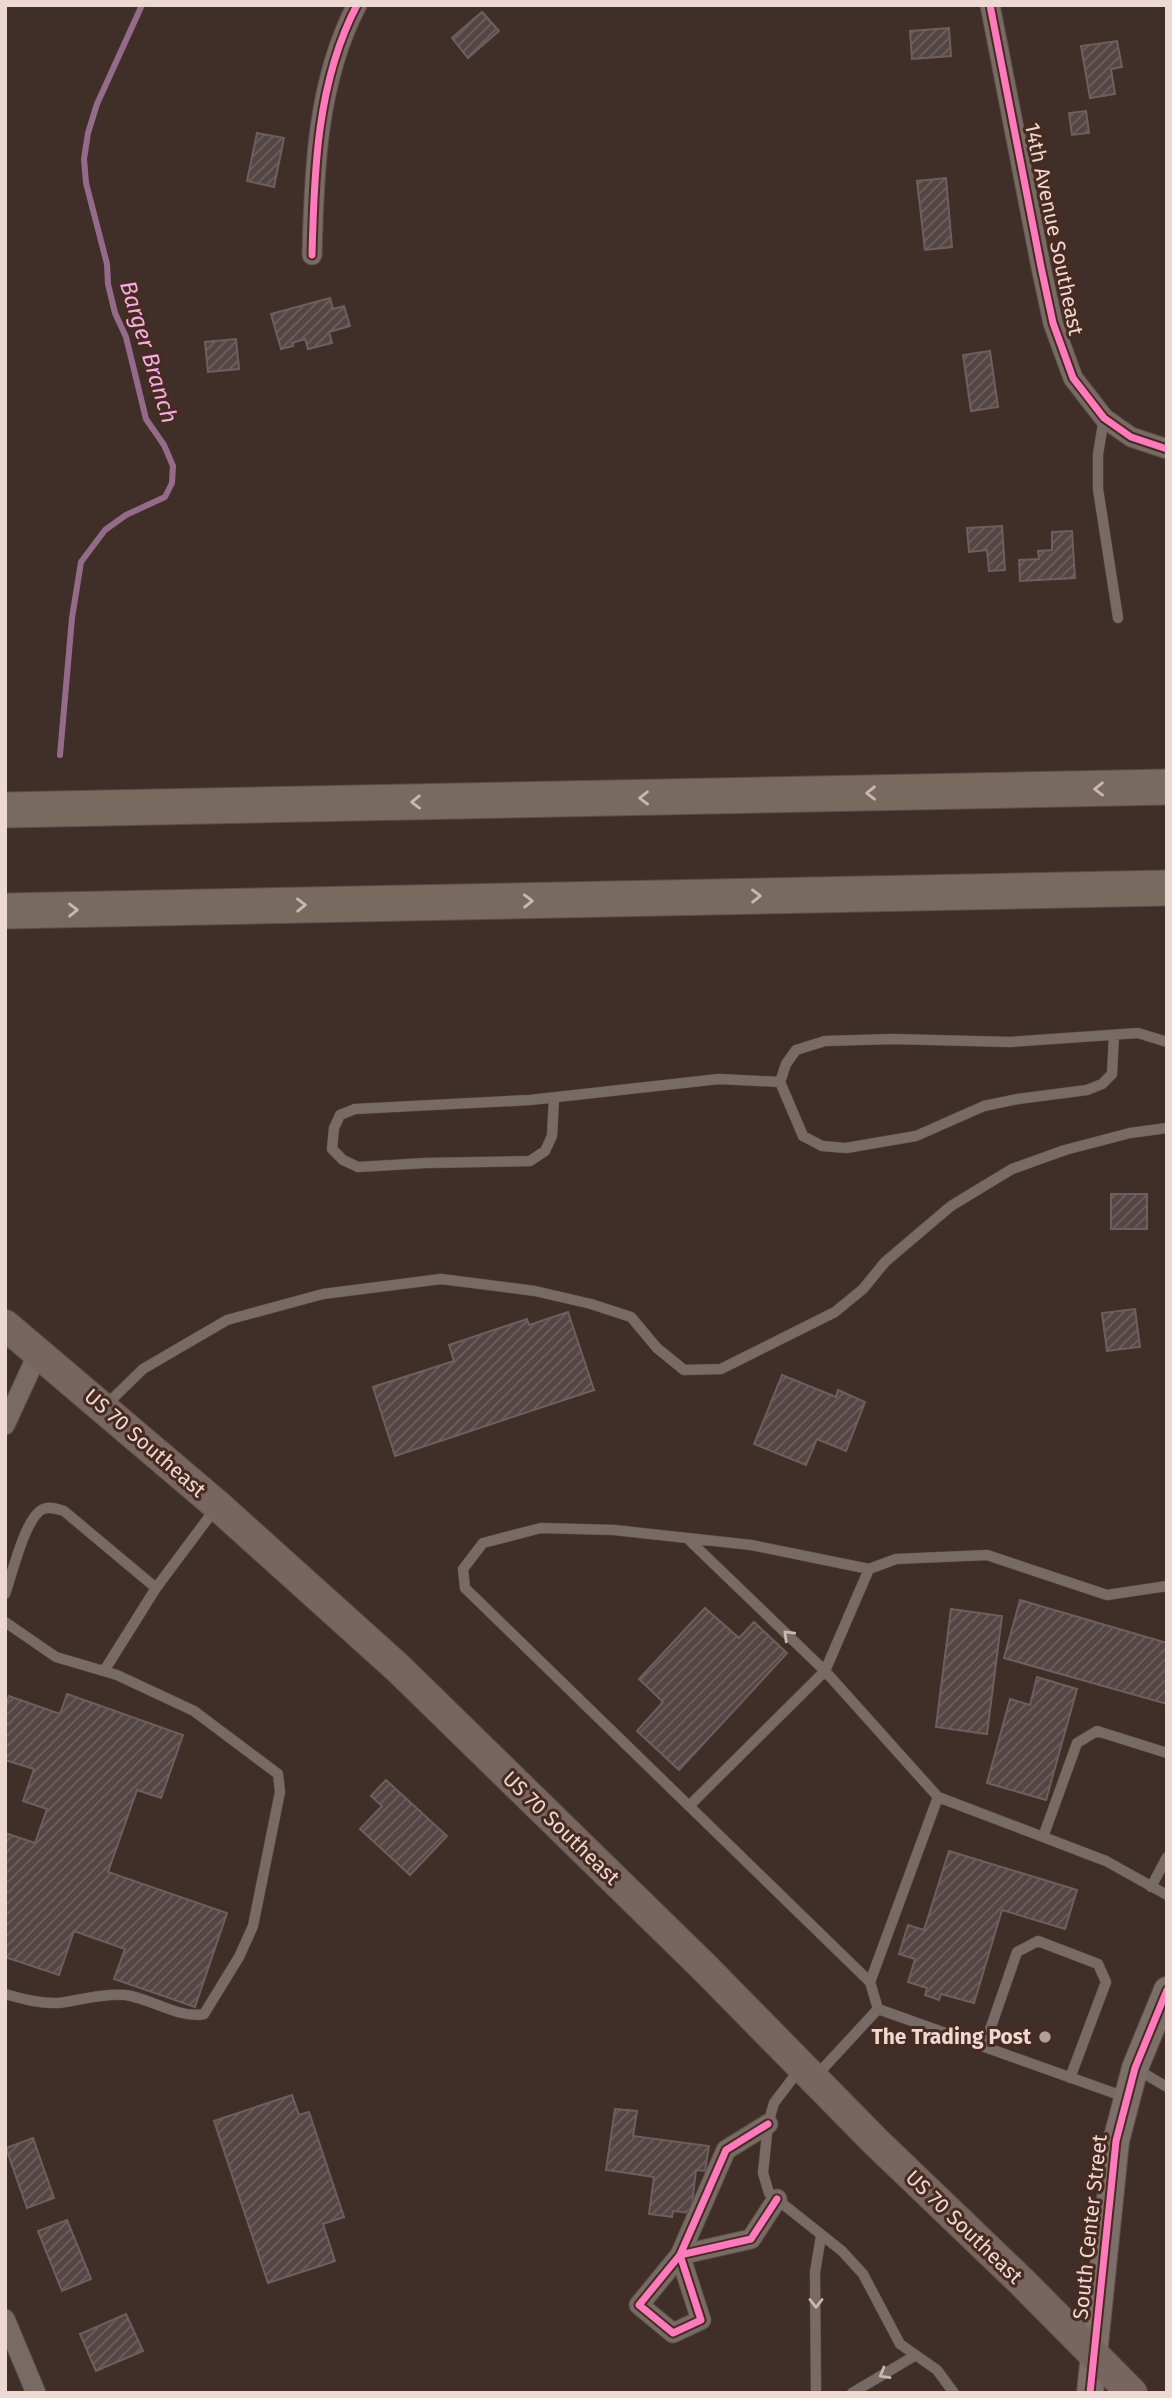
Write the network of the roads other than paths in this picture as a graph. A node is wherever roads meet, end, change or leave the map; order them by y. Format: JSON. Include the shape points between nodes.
{"nodes":[{"id":1,"x":357,"y":5,"type":"edge"},
{"id":2,"x":990,"y":5,"type":"edge"},
{"id":3,"x":312,"y":255,"type":"dead end"},
{"id":4,"x":1104,"y":418,"type":"junction"},
{"id":5,"x":1167,"y":449,"type":"edge"},
{"id":6,"x":1118,"y":618,"type":"dead end"},
{"id":7,"x":1167,"y":787,"type":"edge"},
{"id":8,"x":5,"y":810,"type":"edge"},
{"id":9,"x":1167,"y":888,"type":"edge"},
{"id":10,"x":5,"y":911,"type":"edge"},
{"id":11,"x":1114,"y":1035,"type":"junction"},
{"id":12,"x":1167,"y":1042,"type":"edge"},
{"id":13,"x":780,"y":1082,"type":"junction"},
{"id":14,"x":554,"y":1098,"type":"junction"},
{"id":15,"x":1167,"y":1128,"type":"edge"},
{"id":16,"x":5,"y":1325,"type":"edge"},
{"id":17,"x":38,"y":1351,"type":"junction"},
{"id":18,"x":104,"y":1407,"type":"junction"},
{"id":19,"x":5,"y":1425,"type":"edge"},
{"id":20,"x":218,"y":1505,"type":"junction"},
{"id":21,"x":687,"y":1538,"type":"junction"},
{"id":22,"x":869,"y":1569,"type":"junction"},
{"id":23,"x":1167,"y":1586,"type":"edge"},
{"id":24,"x":156,"y":1588,"type":"junction"},
{"id":25,"x":5,"y":1594,"type":"edge"},
{"id":26,"x":5,"y":1622,"type":"edge"},
{"id":27,"x":104,"y":1671,"type":"junction"},
{"id":28,"x":825,"y":1671,"type":"junction"},
{"id":29,"x":1167,"y":1753,"type":"edge"},
{"id":30,"x":938,"y":1797,"type":"junction"},
{"id":31,"x":688,"y":1806,"type":"junction"},
{"id":32,"x":1043,"y":1837,"type":"junction"},
{"id":33,"x":1167,"y":1857,"type":"edge"},
{"id":34,"x":1151,"y":1887,"type":"junction"},
{"id":35,"x":1167,"y":1895,"type":"edge"},
{"id":36,"x":870,"y":1982,"type":"junction"},
{"id":37,"x":1167,"y":1990,"type":"edge"},
{"id":38,"x":5,"y":1994,"type":"edge"},
{"id":39,"x":878,"y":2009,"type":"junction"},
{"id":40,"x":984,"y":2047,"type":"junction"},
{"id":41,"x":1135,"y":2068,"type":"junction"},
{"id":42,"x":808,"y":2073,"type":"junction"},
{"id":43,"x":1070,"y":2078,"type":"junction"},
{"id":44,"x":1167,"y":2087,"type":"edge"},
{"id":45,"x":1126,"y":2098,"type":"junction"},
{"id":46,"x":768,"y":2124,"type":"junction"},
{"id":47,"x":777,"y":2199,"type":"junction"},
{"id":48,"x":821,"y":2235,"type":"junction"},
{"id":49,"x":5,"y":2319,"type":"edge"},
{"id":50,"x":1093,"y":2355,"type":"junction"},
{"id":51,"x":916,"y":2356,"type":"junction"},
{"id":52,"x":36,"y":2393,"type":"edge"},
{"id":53,"x":816,"y":2393,"type":"edge"},
{"id":54,"x":852,"y":2393,"type":"edge"},
{"id":55,"x":954,"y":2393,"type":"edge"},
{"id":56,"x":1090,"y":2393,"type":"edge"},
{"id":57,"x":1132,"y":2393,"type":"edge"}],
"edges":[{"from":1,"to":3,"type":"street","via":[[332,71],[321,120],[314,170]]},
{"from":2,"to":4,"type":"street","name":"14th Avenue Southeast","via":[[1053,323],[1073,377]]},
{"from":4,"to":5,"type":"street","name":"14th Avenue Southeast","via":[[1131,437]]},
{"from":4,"to":6,"type":"lane","via":[[1098,489]]},
{"from":7,"to":8,"type":"highway","one_way":true},
{"from":10,"to":9,"type":"highway","one_way":true},
{"from":11,"to":12,"type":"lane","via":[[1138,1033]]},
{"from":11,"to":13,"type":"lane","via":[[1010,1042],[825,1041],[796,1050]]},
{"from":11,"to":13,"type":"lane","via":[[1112,1074],[1102,1084],[984,1106],[916,1136],[846,1148],[822,1146],[803,1136]]},
{"from":13,"to":14,"type":"lane","via":[[705,1080]]},
{"from":14,"to":14,"type":"lane","via":[[355,1109],[340,1115],[332,1149],[358,1167],[530,1161],[545,1151],[552,1136]]},
{"from":15,"to":18,"type":"lane","via":[[1065,1150],[1012,1169],[951,1206],[835,1312],[722,1369],[684,1370],[657,1348],[631,1317],[591,1304],[535,1291],[442,1279],[323,1294],[227,1320],[143,1369]]},
{"from":16,"to":17,"type":"main road","name":"US 70 Southeast"},
{"from":17,"to":18,"type":"main road","name":"US 70 Southeast"},
{"from":17,"to":19,"type":"street"},
{"from":18,"to":20,"type":"main road","name":"US 70 Southeast"},
{"from":20,"to":24,"type":"lane"},
{"from":20,"to":42,"type":"main road","name":"US 70 Southeast","via":[[398,1668]]},
{"from":21,"to":22,"type":"lane","via":[[751,1545]]},
{"from":28,"to":21,"type":"lane","one_way":true},
{"from":21,"to":31,"type":"lane","via":[[541,1528],[483,1543],[463,1569],[466,1588]]},
{"from":22,"to":23,"type":"lane","via":[[896,1559],[987,1555],[1107,1595]]},
{"from":22,"to":28,"type":"lane"},
{"from":24,"to":25,"type":"lane","via":[[64,1511],[51,1507],[40,1510],[30,1523]]},
{"from":24,"to":27,"type":"lane"},
{"from":26,"to":27,"type":"lane","via":[[56,1657]]},
{"from":27,"to":38,"type":"lane","via":[[194,1711],[278,1774],[280,1792],[253,1927],[204,2014],[187,2014],[126,1995],[57,2003]]},
{"from":28,"to":30,"type":"lane"},
{"from":28,"to":31,"type":"lane"},
{"from":29,"to":32,"type":"lane","via":[[1097,1731],[1077,1743]]},
{"from":30,"to":32,"type":"lane"},
{"from":30,"to":36,"type":"lane"},
{"from":31,"to":36,"type":"lane"},
{"from":32,"to":34,"type":"lane","via":[[1106,1861]]},
{"from":33,"to":34,"type":"lane"},
{"from":34,"to":35,"type":"lane"},
{"from":36,"to":39,"type":"lane"},
{"from":37,"to":41,"type":"street","name":"South Center Street"},
{"from":39,"to":40,"type":"lane"},
{"from":39,"to":42,"type":"lane"},
{"from":40,"to":43,"type":"lane"},
{"from":40,"to":43,"type":"lane","via":[[1017,1952],[1038,1941],[1098,1964],[1106,1982]]},
{"from":41,"to":44,"type":"lane"},
{"from":41,"to":45,"type":"street","name":"South Center Street"},
{"from":42,"to":46,"type":"lane","via":[[774,2103]]},
{"from":42,"to":50,"type":"main road","name":"US 70 Southeast"},
{"from":43,"to":45,"type":"lane"},
{"from":45,"to":50,"type":"street","name":"South Center Street","via":[[1116,2141]]},
{"from":46,"to":47,"type":"lane","via":[[763,2173],[769,2193]]},
{"from":46,"to":47,"type":"street","via":[[726,2150],[680,2255],[751,2239]]},
{"from":47,"to":48,"type":"lane"},
{"from":48,"to":51,"type":"lane","via":[[863,2274],[900,2344]]},
{"from":48,"to":53,"type":"lane","one_way":true,"via":[[816,2272]]},
{"from":49,"to":52,"type":"street"},
{"from":50,"to":56,"type":"street","name":"South Center Street"},
{"from":50,"to":57,"type":"main road","name":"US 70 Southeast"},
{"from":51,"to":54,"type":"lane","one_way":true},
{"from":51,"to":55,"type":"lane","via":[[937,2370]]}]}
